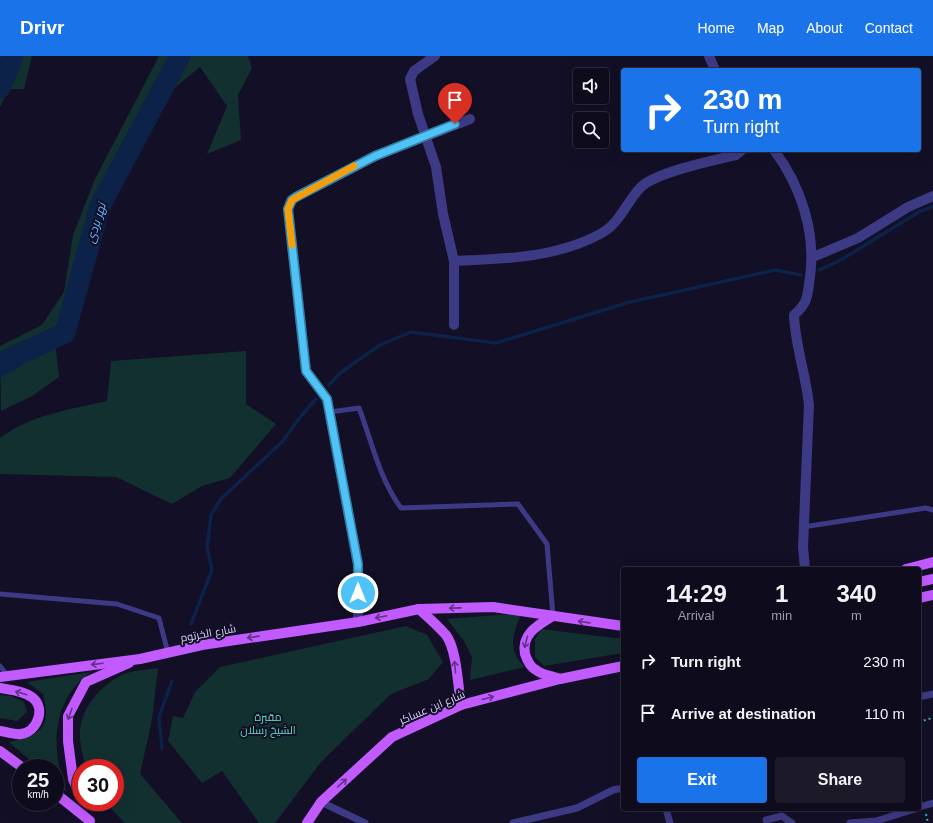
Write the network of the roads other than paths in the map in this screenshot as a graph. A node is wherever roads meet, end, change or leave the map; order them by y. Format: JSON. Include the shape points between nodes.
{"nodes":[{"id":1,"x":435,"y":56,"type":"edge"},
{"id":2,"x":709,"y":56,"type":"edge"},
{"id":3,"x":715,"y":68,"type":"edge"},
{"id":4,"x":470,"y":119,"type":"dead end"},
{"id":5,"x":426,"y":134,"type":"junction"},
{"id":6,"x":740,"y":152,"type":"edge"},
{"id":7,"x":775,"y":152,"type":"edge"},
{"id":8,"x":933,"y":196,"type":"edge"},
{"id":9,"x":813,"y":257,"type":"junction"},
{"id":10,"x":454,"y":261,"type":"junction"},
{"id":11,"x":454,"y":325,"type":"dead end"},
{"id":12,"x":330,"y":412,"type":"junction"},
{"id":13,"x":933,"y":510,"type":"edge"},
{"id":14,"x":803,"y":527,"type":"junction"},
{"id":15,"x":933,"y":562,"type":"edge"},
{"id":16,"x":805,"y":567,"type":"edge"},
{"id":17,"x":914,"y":567,"type":"edge"},
{"id":18,"x":933,"y":579,"type":"edge"},
{"id":19,"x":921,"y":582,"type":"edge"},
{"id":20,"x":0,"y":594,"type":"edge"},
{"id":21,"x":933,"y":595,"type":"edge"},
{"id":22,"x":921,"y":598,"type":"edge"},
{"id":23,"x":419,"y":609,"type":"junction"},
{"id":24,"x":553,"y":616,"type":"junction"},
{"id":25,"x":358,"y":622,"type":"junction"},
{"id":26,"x":621,"y":626,"type":"edge"},
{"id":27,"x":168,"y":652,"type":"junction"},
{"id":28,"x":140,"y":659,"type":"junction"},
{"id":29,"x":0,"y":666,"type":"edge"},
{"id":30,"x":621,"y":666,"type":"edge"},
{"id":31,"x":4,"y":676,"type":"edge"},
{"id":32,"x":560,"y":679,"type":"junction"},
{"id":33,"x":0,"y":688,"type":"edge"},
{"id":34,"x":933,"y":694,"type":"edge"},
{"id":35,"x":921,"y":697,"type":"edge"},
{"id":36,"x":461,"y":705,"type":"junction"},
{"id":37,"x":0,"y":731,"type":"edge"},
{"id":38,"x":0,"y":751,"type":"edge"},
{"id":39,"x":12,"y":760,"type":"edge"},
{"id":40,"x":72,"y":772,"type":"edge"},
{"id":41,"x":621,"y":788,"type":"edge"},
{"id":42,"x":64,"y":800,"type":"edge"},
{"id":43,"x":321,"y":802,"type":"junction"},
{"id":44,"x":933,"y":803,"type":"edge"},
{"id":45,"x":921,"y":806,"type":"edge"},
{"id":46,"x":87,"y":811,"type":"edge"},
{"id":47,"x":667,"y":811,"type":"edge"},
{"id":48,"x":908,"y":811,"type":"edge"},
{"id":49,"x":766,"y":820,"type":"dead end"},
{"id":50,"x":91,"y":822,"type":"edge"},
{"id":51,"x":307,"y":823,"type":"edge"},
{"id":52,"x":365,"y":823,"type":"edge"},
{"id":53,"x":513,"y":823,"type":"edge"},
{"id":54,"x":670,"y":823,"type":"edge"},
{"id":55,"x":792,"y":823,"type":"edge"},
{"id":56,"x":850,"y":823,"type":"edge"}],
"edges":[{"from":1,"to":5,"type":"street","via":[[414,71],[410,79],[418,114]]},
{"from":2,"to":3,"type":"street"},
{"from":4,"to":5,"type":"street"},
{"from":5,"to":10,"type":"street","via":[[436,167]]},
{"from":5,"to":12,"type":"street","via":[[375,156],[296,197],[289,204],[306,371],[327,399]]},
{"from":6,"to":10,"type":"street","via":[[685,167],[642,186],[614,222],[592,238],[521,258]]},
{"from":7,"to":9,"type":"street","via":[[799,194],[810,231]]},
{"from":8,"to":9,"type":"street","via":[[908,206],[858,238]]},
{"from":9,"to":14,"type":"street","via":[[804,306],[794,315],[809,405]]},
{"from":10,"to":11,"type":"street"},
{"from":12,"to":24,"type":"lane","via":[[359,408],[378,465],[390,493],[401,508],[518,504],[547,544]]},
{"from":12,"to":25,"type":"street","via":[[358,564]]},
{"from":13,"to":14,"type":"lane","via":[[926,508]]},
{"from":14,"to":16,"type":"street"},
{"from":15,"to":17,"type":"main road"},
{"from":18,"to":19,"type":"main road"},
{"from":20,"to":27,"type":"lane","via":[[116,604],[159,618]]},
{"from":21,"to":22,"type":"main road"},
{"from":24,"to":23,"type":"main road","one_way":true,"via":[[493,608]]},
{"from":23,"to":25,"type":"main road","name":"شارع الخرتوم","one_way":true},
{"from":36,"to":23,"type":"main road","one_way":true,"via":[[450,642]]},
{"from":26,"to":24,"type":"main road","one_way":true},
{"from":24,"to":32,"type":"main road","one_way":true,"via":[[530,633],[525,650],[528,662],[536,671]]},
{"from":25,"to":27,"type":"main road","name":"شارع الخرتوم","one_way":true,"via":[[202,644]]},
{"from":27,"to":28,"type":"main road","name":"شارع الخرتوم"},
{"from":28,"to":31,"type":"main road","name":"شارع الخرتوم","one_way":true},
{"from":28,"to":40,"type":"main road","one_way":true,"via":[[86,682],[68,716]]},
{"from":29,"to":31,"type":"lane"},
{"from":30,"to":32,"type":"main road","name":"شارع ابن عساكر"},
{"from":36,"to":32,"type":"main road","name":"شارع ابن عساكر","one_way":true},
{"from":37,"to":33,"type":"main road","one_way":true,"via":[[16,734],[27,732],[36,725],[39,713],[32,698]]},
{"from":34,"to":35,"type":"street"},
{"from":43,"to":36,"type":"main road","name":"شارع ابن عساكر","one_way":true,"via":[[392,737]]},
{"from":38,"to":39,"type":"main road"},
{"from":41,"to":53,"type":"street","via":[[578,808]]},
{"from":42,"to":50,"type":"main road"},
{"from":43,"to":51,"type":"main road","name":"شارع ابن عساكر"},
{"from":43,"to":52,"type":"street"},
{"from":44,"to":45,"type":"street"},
{"from":46,"to":50,"type":"main road"},
{"from":47,"to":54,"type":"street"},
{"from":48,"to":56,"type":"street","via":[[876,821]]},
{"from":49,"to":55,"type":"street","via":[[782,816]]}]}
